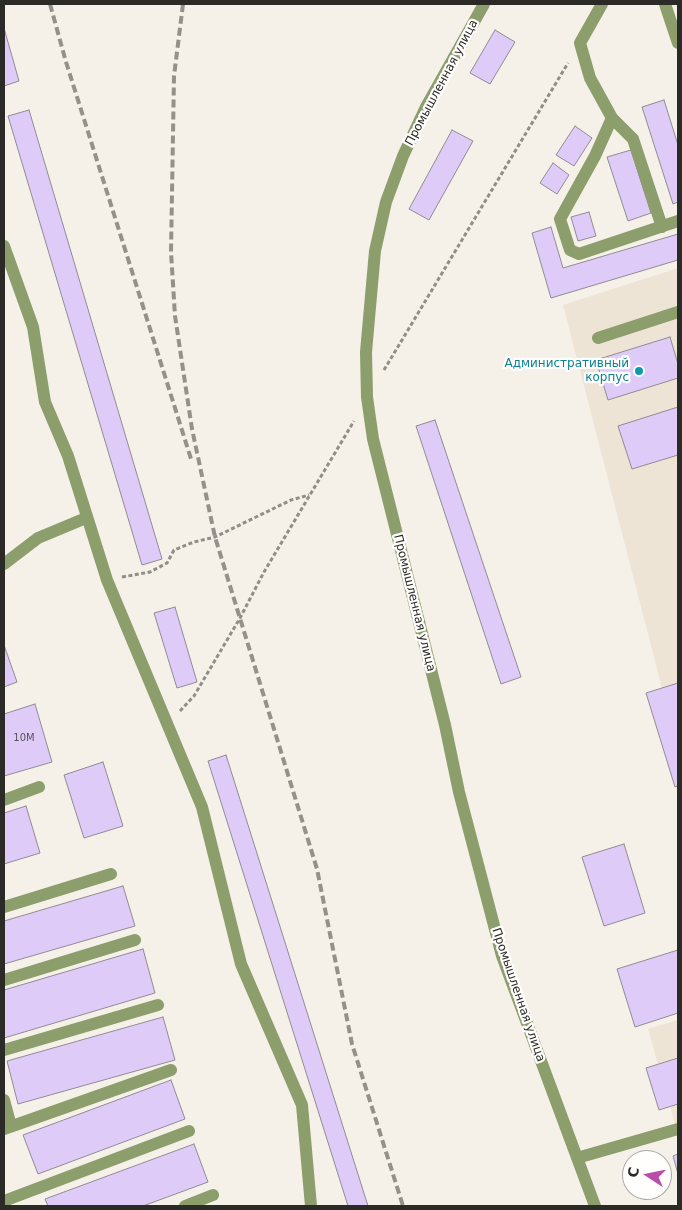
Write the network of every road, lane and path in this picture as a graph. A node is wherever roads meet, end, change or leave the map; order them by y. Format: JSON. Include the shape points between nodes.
{"nodes":[{"id":1,"x":484,"y":4,"type":"edge"},
{"id":2,"x":602,"y":4,"type":"edge"},
{"id":3,"x":665,"y":4,"type":"edge"},
{"id":4,"x":678,"y":42,"type":"edge"},
{"id":5,"x":580,"y":43,"type":"junction"},
{"id":6,"x":612,"y":118,"type":"junction"},
{"id":7,"x":678,"y":221,"type":"edge"},
{"id":8,"x":662,"y":227,"type":"junction"},
{"id":9,"x":4,"y":246,"type":"edge"},
{"id":10,"x":678,"y":312,"type":"edge"},
{"id":11,"x":598,"y":338,"type":"dead end"},
{"id":12,"x":383,"y":372,"type":"dead end"},
{"id":13,"x":368,"y":397,"type":"junction"},
{"id":14,"x":310,"y":495,"type":"junction"},
{"id":15,"x":86,"y":518,"type":"junction"},
{"id":16,"x":4,"y":564,"type":"edge"},
{"id":17,"x":107,"y":580,"type":"junction"},
{"id":18,"x":179,"y":712,"type":"dead end"},
{"id":19,"x":39,"y":787,"type":"dead end"},
{"id":20,"x":4,"y":800,"type":"edge"},
{"id":21,"x":111,"y":874,"type":"dead end"},
{"id":22,"x":4,"y":907,"type":"edge"},
{"id":23,"x":135,"y":940,"type":"dead end"},
{"id":24,"x":4,"y":980,"type":"edge"},
{"id":25,"x":158,"y":1006,"type":"dead end"},
{"id":26,"x":4,"y":1050,"type":"edge"},
{"id":27,"x":171,"y":1070,"type":"dead end"},
{"id":28,"x":4,"y":1100,"type":"edge"},
{"id":29,"x":8,"y":1127,"type":"edge"},
{"id":30,"x":678,"y":1129,"type":"edge"},
{"id":31,"x":190,"y":1131,"type":"dead end"},
{"id":32,"x":577,"y":1158,"type":"junction"},
{"id":33,"x":213,"y":1195,"type":"dead end"},
{"id":34,"x":4,"y":1201,"type":"edge"},
{"id":35,"x":185,"y":1206,"type":"edge"},
{"id":36,"x":311,"y":1206,"type":"edge"},
{"id":37,"x":595,"y":1206,"type":"edge"}],
"edges":[{"from":1,"to":13,"type":"street","name":"Промышленная улица","via":[[426,107],[386,202],[375,251],[366,352]]},
{"from":2,"to":5,"type":"street"},
{"from":3,"to":4,"type":"street"},
{"from":5,"to":6,"type":"street","via":[[590,78]]},
{"from":5,"to":12,"type":"path"},
{"from":6,"to":8,"type":"street","via":[[633,139]]},
{"from":6,"to":8,"type":"street","via":[[560,220],[570,250],[579,254]]},
{"from":7,"to":8,"type":"street"},
{"from":9,"to":15,"type":"street","via":[[33,327],[45,402],[68,456]]},
{"from":10,"to":11,"type":"street"},
{"from":13,"to":14,"type":"path"},
{"from":13,"to":32,"type":"street","name":"Промышленная улица","via":[[373,439],[502,956]]},
{"from":14,"to":17,"type":"path","via":[[290,500],[214,537],[174,550],[167,563],[150,572]]},
{"from":14,"to":18,"type":"path","via":[[194,696]]},
{"from":15,"to":16,"type":"street","via":[[38,538]]},
{"from":15,"to":17,"type":"street"},
{"from":17,"to":36,"type":"street","via":[[202,807],[241,964],[302,1105]]},
{"from":19,"to":20,"type":"street"},
{"from":21,"to":22,"type":"street"},
{"from":23,"to":24,"type":"street"},
{"from":25,"to":26,"type":"street"},
{"from":27,"to":29,"type":"street"},
{"from":28,"to":29,"type":"street"},
{"from":30,"to":32,"type":"street"},
{"from":31,"to":34,"type":"street"},
{"from":32,"to":37,"type":"street","name":"Промышленная улица"},
{"from":33,"to":35,"type":"street"}]}
